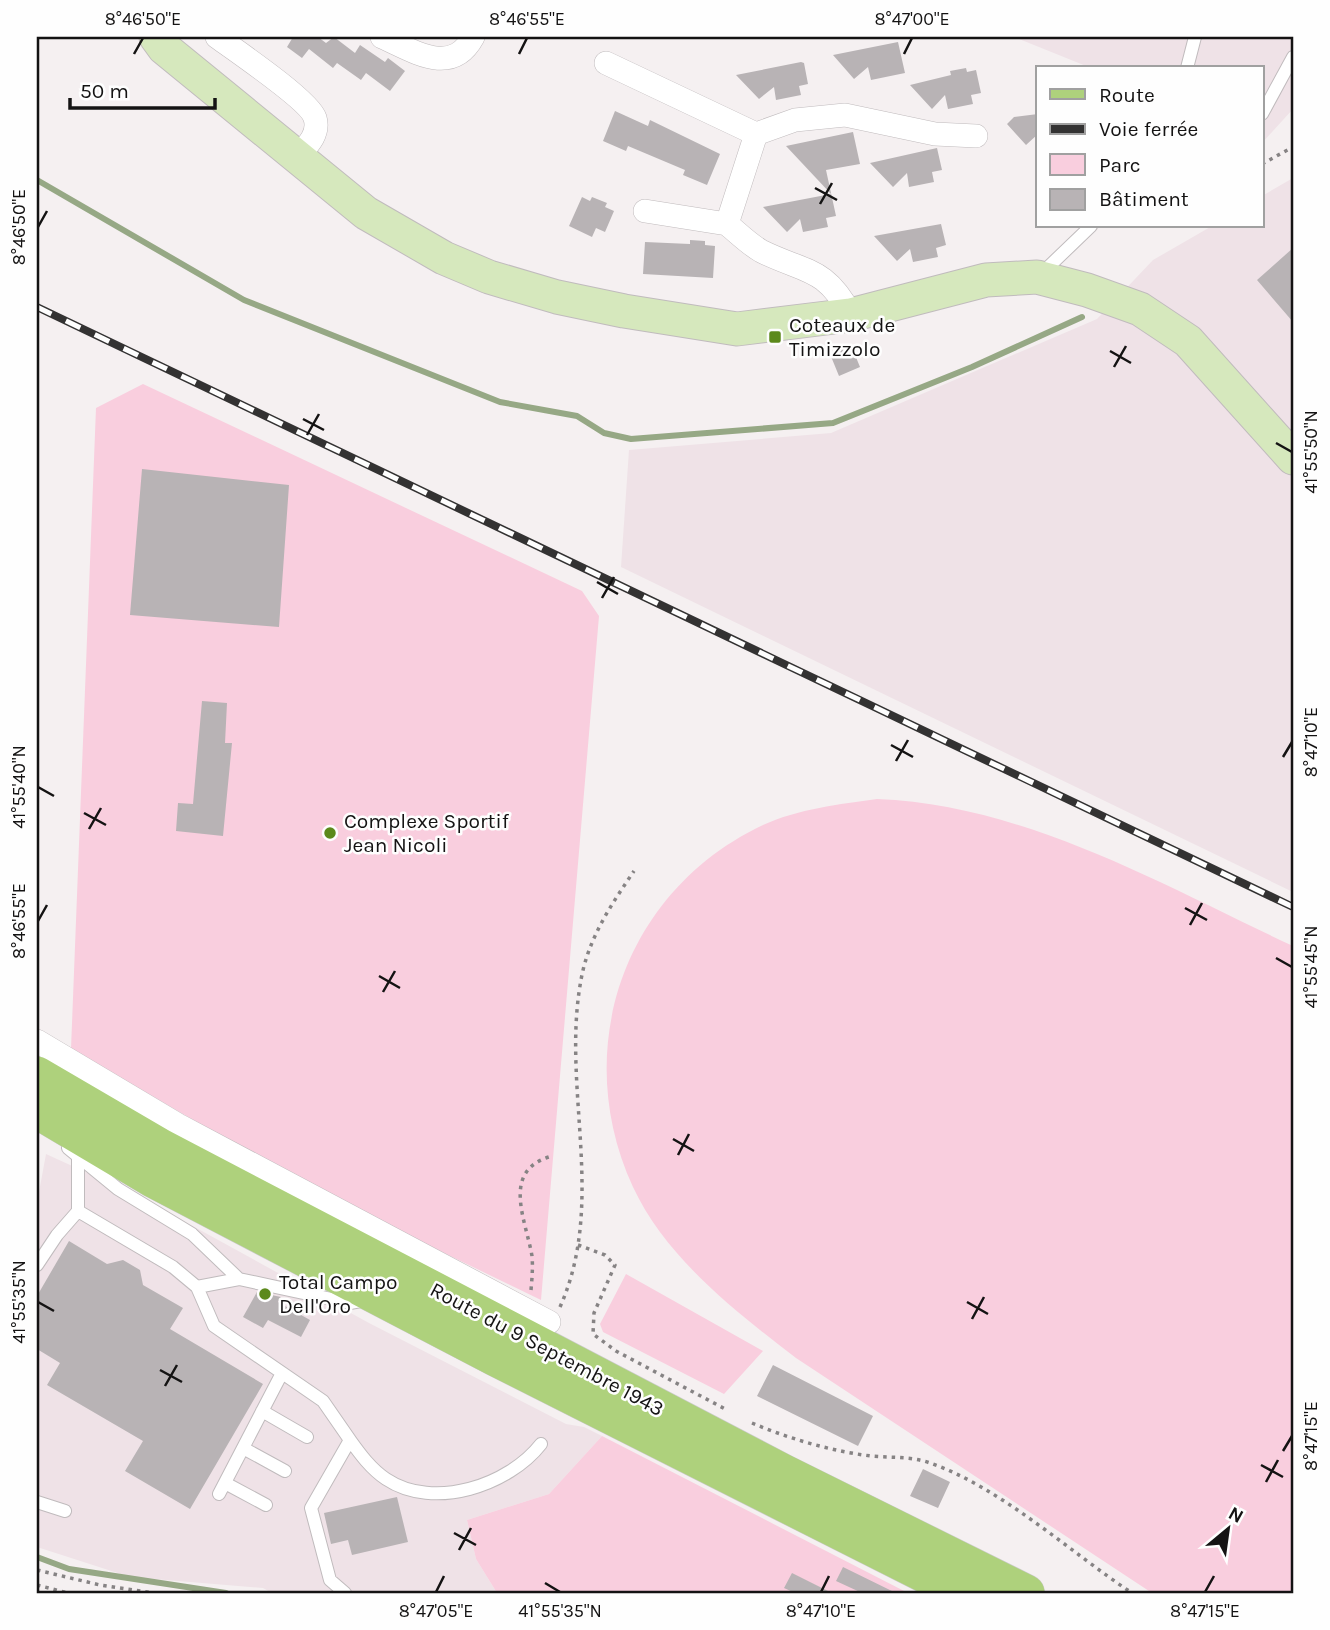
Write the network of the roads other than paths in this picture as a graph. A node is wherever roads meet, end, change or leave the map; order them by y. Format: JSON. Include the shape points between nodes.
{"nodes":[{"id":1,"x":156,"y":37,"type":"edge"},
{"id":2,"x":217,"y":37,"type":"edge"},
{"id":3,"x":383,"y":37,"type":"edge"},
{"id":4,"x":473,"y":37,"type":"edge"},
{"id":5,"x":1195,"y":37,"type":"edge"},
{"id":6,"x":1293,"y":57,"type":"edge"},
{"id":7,"x":606,"y":63,"type":"dead end"},
{"id":8,"x":1188,"y":66,"type":"edge"},
{"id":9,"x":1264,"y":110,"type":"edge"},
{"id":10,"x":757,"y":134,"type":"junction"},
{"id":11,"x":976,"y":136,"type":"dead end"},
{"id":12,"x":297,"y":157,"type":"junction"},
{"id":13,"x":645,"y":211,"type":"dead end"},
{"id":14,"x":727,"y":223,"type":"junction"},
{"id":15,"x":1089,"y":228,"type":"edge"},
{"id":16,"x":1037,"y":277,"type":"junction"},
{"id":17,"x":851,"y":315,"type":"junction"},
{"id":18,"x":1293,"y":458,"type":"edge"},
{"id":19,"x":37,"y":1041,"type":"edge"},
{"id":20,"x":37,"y":1075,"type":"edge"},
{"id":21,"x":41,"y":1112,"type":"edge"},
{"id":22,"x":78,"y":1155,"type":"junction"},
{"id":23,"x":78,"y":1211,"type":"junction"},
{"id":24,"x":37,"y":1265,"type":"edge"},
{"id":25,"x":239,"y":1279,"type":"junction"},
{"id":26,"x":197,"y":1287,"type":"junction"},
{"id":27,"x":383,"y":1297,"type":"junction"},
{"id":28,"x":549,"y":1322,"type":"road end"},
{"id":29,"x":282,"y":1373,"type":"junction"},
{"id":30,"x":262,"y":1411,"type":"junction"},
{"id":31,"x":307,"y":1437,"type":"dead end"},
{"id":32,"x":349,"y":1440,"type":"junction"},
{"id":33,"x":541,"y":1444,"type":"dead end"},
{"id":34,"x":243,"y":1448,"type":"junction"},
{"id":35,"x":285,"y":1471,"type":"dead end"},
{"id":36,"x":37,"y":1502,"type":"edge"},
{"id":37,"x":266,"y":1505,"type":"dead end"},
{"id":38,"x":65,"y":1511,"type":"dead end"},
{"id":39,"x":345,"y":1593,"type":"edge"},
{"id":40,"x":962,"y":1593,"type":"edge"},
{"id":41,"x":1026,"y":1593,"type":"edge"}],
"edges":[{"from":1,"to":12,"type":"main road"},
{"from":2,"to":12,"type":"street","via":[[310,110],[316,129]]},
{"from":3,"to":4,"type":"street","via":[[442,60],[460,54]]},
{"from":5,"to":8,"type":"lane"},
{"from":6,"to":9,"type":"lane"},
{"from":7,"to":10,"type":"street"},
{"from":10,"to":11,"type":"street","via":[[795,120],[845,115],[935,134]]},
{"from":10,"to":14,"type":"street"},
{"from":12,"to":17,"type":"main road","via":[[366,213],[444,258],[557,297],[737,329]]},
{"from":13,"to":14,"type":"street"},
{"from":14,"to":17,"type":"street","via":[[761,250],[825,279]]},
{"from":15,"to":16,"type":"lane"},
{"from":16,"to":17,"type":"main road","via":[[986,280]]},
{"from":16,"to":18,"type":"main road","via":[[1140,309],[1188,341]]},
{"from":19,"to":28,"type":"street","via":[[178,1125]]},
{"from":20,"to":41,"type":"main road","name":"Route du 9 Septembre 1943","via":[[162,1149],[759,1460]]},
{"from":21,"to":22,"type":"lane","via":[[52,1138]]},
{"from":21,"to":27,"type":"main road","name":"Route du 9 Septembre 1943","via":[[153,1179]]},
{"from":22,"to":23,"type":"lane"},
{"from":22,"to":25,"type":"lane","via":[[118,1189],[192,1234]]},
{"from":23,"to":24,"type":"lane"},
{"from":23,"to":26,"type":"lane","via":[[173,1267]]},
{"from":25,"to":26,"type":"lane"},
{"from":25,"to":27,"type":"lane","via":[[350,1303]]},
{"from":26,"to":29,"type":"lane","via":[[214,1326]]},
{"from":27,"to":40,"type":"main road","name":"Route du 9 Septembre 1943"},
{"from":29,"to":30,"type":"lane"},
{"from":29,"to":32,"type":"lane","via":[[323,1401]]},
{"from":30,"to":31,"type":"lane"},
{"from":30,"to":34,"type":"lane"},
{"from":32,"to":33,"type":"lane","via":[[387,1480],[412,1489],[448,1493],[507,1476]]},
{"from":32,"to":39,"type":"lane","via":[[312,1508],[330,1580]]},
{"from":34,"to":35,"type":"lane"},
{"from":34,"to":37,"type":"lane","via":[[222,1488]]},
{"from":36,"to":38,"type":"lane"}]}
